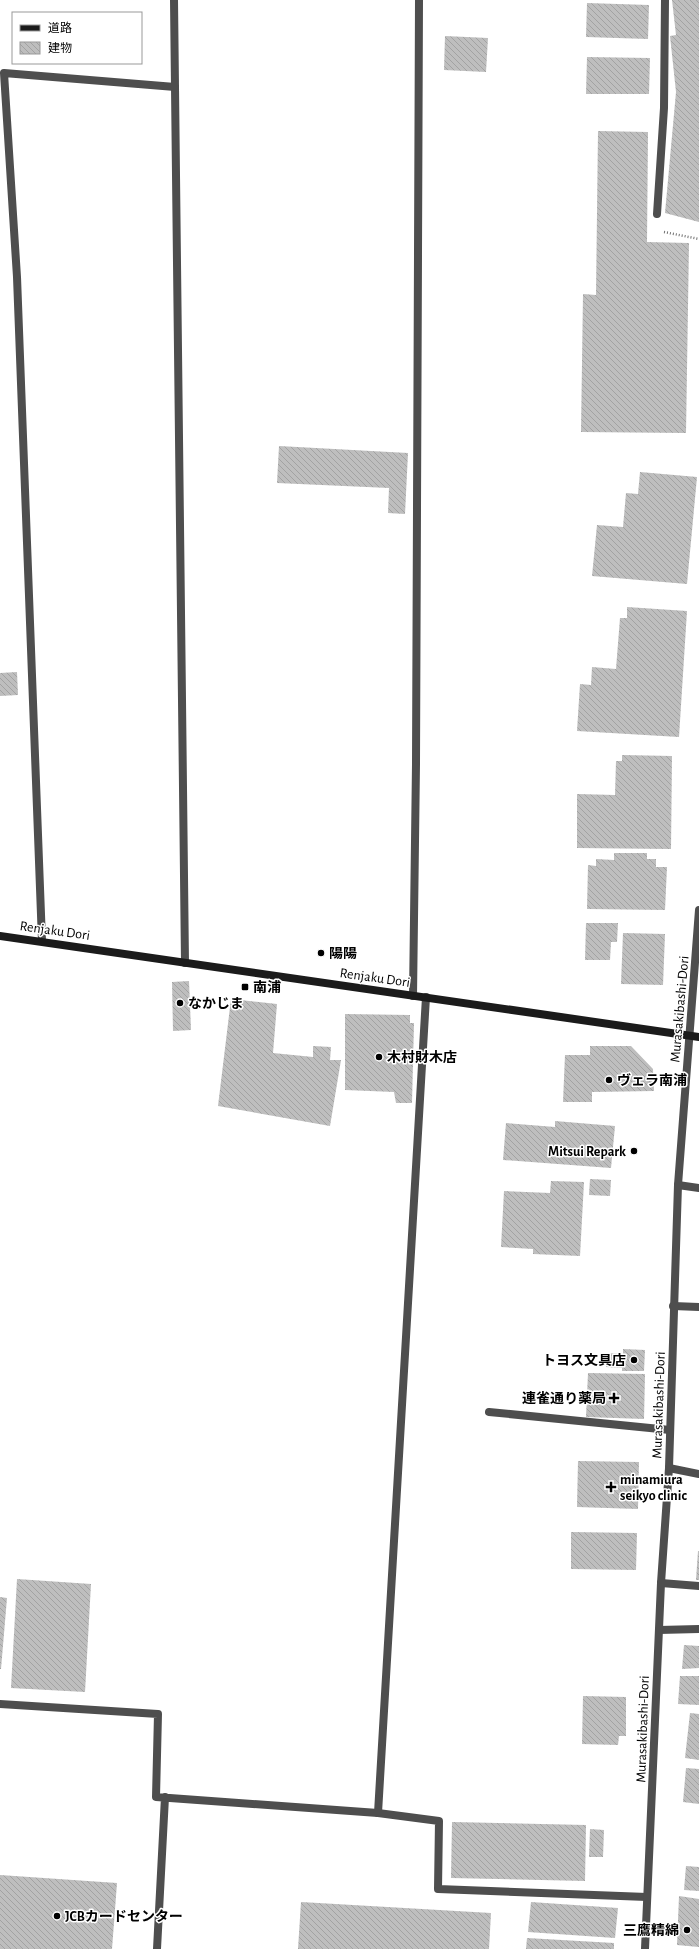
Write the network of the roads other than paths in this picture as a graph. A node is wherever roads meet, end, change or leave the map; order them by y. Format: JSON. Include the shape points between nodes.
{"nodes":[{"id":1,"x":174,"y":0,"type":"edge"},
{"id":2,"x":419,"y":0,"type":"edge"},
{"id":3,"x":665,"y":0,"type":"edge"},
{"id":4,"x":175,"y":87,"type":"junction"},
{"id":5,"x":657,"y":214,"type":"road end"},
{"id":6,"x":699,"y":910,"type":"edge"},
{"id":7,"x":0,"y":936,"type":"edge"},
{"id":8,"x":42,"y":941,"type":"junction"},
{"id":9,"x":186,"y":963,"type":"junction"},
{"id":10,"x":413,"y":996,"type":"junction"},
{"id":11,"x":426,"y":997,"type":"junction"},
{"id":12,"x":690,"y":1036,"type":"junction"},
{"id":13,"x":699,"y":1037,"type":"edge"},
{"id":14,"x":678,"y":1185,"type":"junction"},
{"id":15,"x":699,"y":1188,"type":"edge"},
{"id":16,"x":674,"y":1306,"type":"junction"},
{"id":17,"x":699,"y":1307,"type":"edge"},
{"id":18,"x":490,"y":1412,"type":"dead end"},
{"id":19,"x":670,"y":1430,"type":"junction"},
{"id":20,"x":669,"y":1468,"type":"junction"},
{"id":21,"x":699,"y":1474,"type":"edge"},
{"id":22,"x":661,"y":1583,"type":"junction"},
{"id":23,"x":699,"y":1586,"type":"edge"},
{"id":24,"x":699,"y":1629,"type":"edge"},
{"id":25,"x":659,"y":1630,"type":"junction"},
{"id":26,"x":0,"y":1704,"type":"edge"},
{"id":27,"x":165,"y":1797,"type":"junction"},
{"id":28,"x":378,"y":1813,"type":"junction"},
{"id":29,"x":647,"y":1898,"type":"junction"},
{"id":30,"x":157,"y":1949,"type":"edge"},
{"id":31,"x":644,"y":1949,"type":"edge"}],
"edges":[{"from":1,"to":4,"type":"street"},
{"from":2,"to":10,"type":"street"},
{"from":3,"to":5,"type":"street","via":[[664,108]]},
{"from":4,"to":8,"type":"street","via":[[4,73],[17,277]]},
{"from":4,"to":9,"type":"street"},
{"from":6,"to":12,"type":"street","name":"Murasakibashi-Dori"},
{"from":7,"to":8,"type":"main road","name":"Renjaku Dori"},
{"from":8,"to":9,"type":"main road","name":"Renjaku Dori"},
{"from":9,"to":10,"type":"main road","name":"Renjaku Dori"},
{"from":10,"to":11,"type":"main road","name":"Renjaku Dori"},
{"from":11,"to":12,"type":"main road","name":"Renjaku Dori"},
{"from":11,"to":28,"type":"street"},
{"from":12,"to":13,"type":"main road","name":"Renjaku Dori"},
{"from":12,"to":14,"type":"street","name":"Murasakibashi-Dori"},
{"from":14,"to":15,"type":"street"},
{"from":14,"to":16,"type":"street","name":"Murasakibashi-Dori"},
{"from":16,"to":17,"type":"street"},
{"from":16,"to":19,"type":"street","name":"Murasakibashi-Dori"},
{"from":18,"to":19,"type":"street"},
{"from":19,"to":20,"type":"street","name":"Murasakibashi-Dori"},
{"from":20,"to":21,"type":"street"},
{"from":20,"to":22,"type":"street","name":"Murasakibashi-Dori"},
{"from":22,"to":23,"type":"street"},
{"from":22,"to":25,"type":"street","name":"Murasakibashi-Dori"},
{"from":24,"to":25,"type":"street"},
{"from":25,"to":29,"type":"street","name":"Murasakibashi-Dori"},
{"from":26,"to":27,"type":"street","via":[[158,1714],[156,1797]]},
{"from":27,"to":28,"type":"street"},
{"from":27,"to":30,"type":"street"},
{"from":28,"to":29,"type":"street","via":[[439,1821],[438,1888]]},
{"from":29,"to":31,"type":"street","name":"Murasakibashi-Dori"}]}
